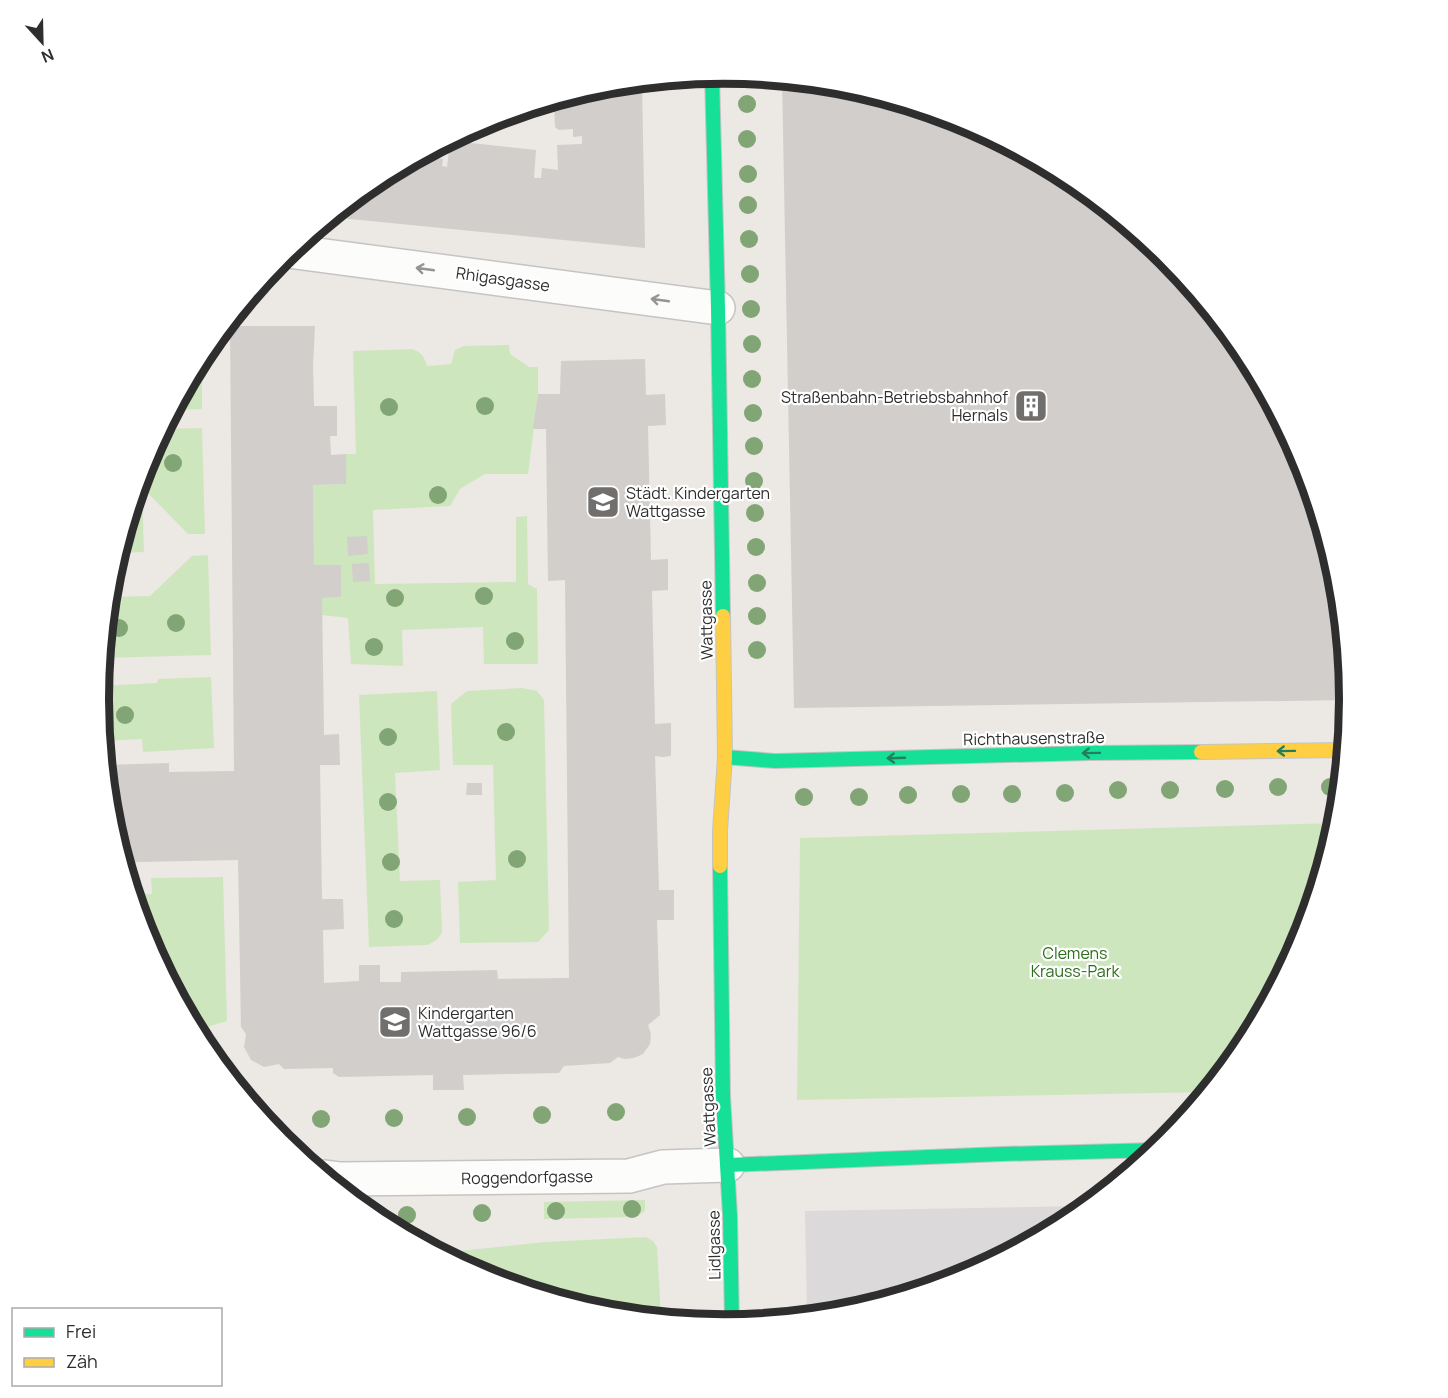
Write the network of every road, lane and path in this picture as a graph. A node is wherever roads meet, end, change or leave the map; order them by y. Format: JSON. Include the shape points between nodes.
{"nodes":[{"id":1,"x":712,"y":84,"type":"edge"},
{"id":2,"x":301,"y":253,"type":"edge"},
{"id":3,"x":718,"y":308,"type":"junction"},
{"id":4,"x":1337,"y":750,"type":"edge"},
{"id":5,"x":725,"y":757,"type":"junction"},
{"id":6,"x":1141,"y":1150,"type":"edge"},
{"id":7,"x":728,"y":1165,"type":"junction"},
{"id":8,"x":340,"y":1179,"type":"edge"},
{"id":9,"x":732,"y":1314,"type":"edge"}],
"edges":[{"from":1,"to":3,"type":"main road","name":"Wattgasse"},
{"from":3,"to":2,"type":"street","name":"Rhigasgasse","one_way":true},
{"from":3,"to":5,"type":"main road","name":"Wattgasse"},
{"from":4,"to":5,"type":"main road","name":"Richthausenstraße","one_way":true,"via":[[775,761]]},
{"from":5,"to":7,"type":"main road","name":"Wattgasse","via":[[720,854],[723,1096]]},
{"from":6,"to":7,"type":"main road"},
{"from":7,"to":8,"type":"street","name":"Roggendorfgasse","via":[[663,1167],[628,1176]]},
{"from":7,"to":9,"type":"main road","name":"Lidlgasse"}]}
